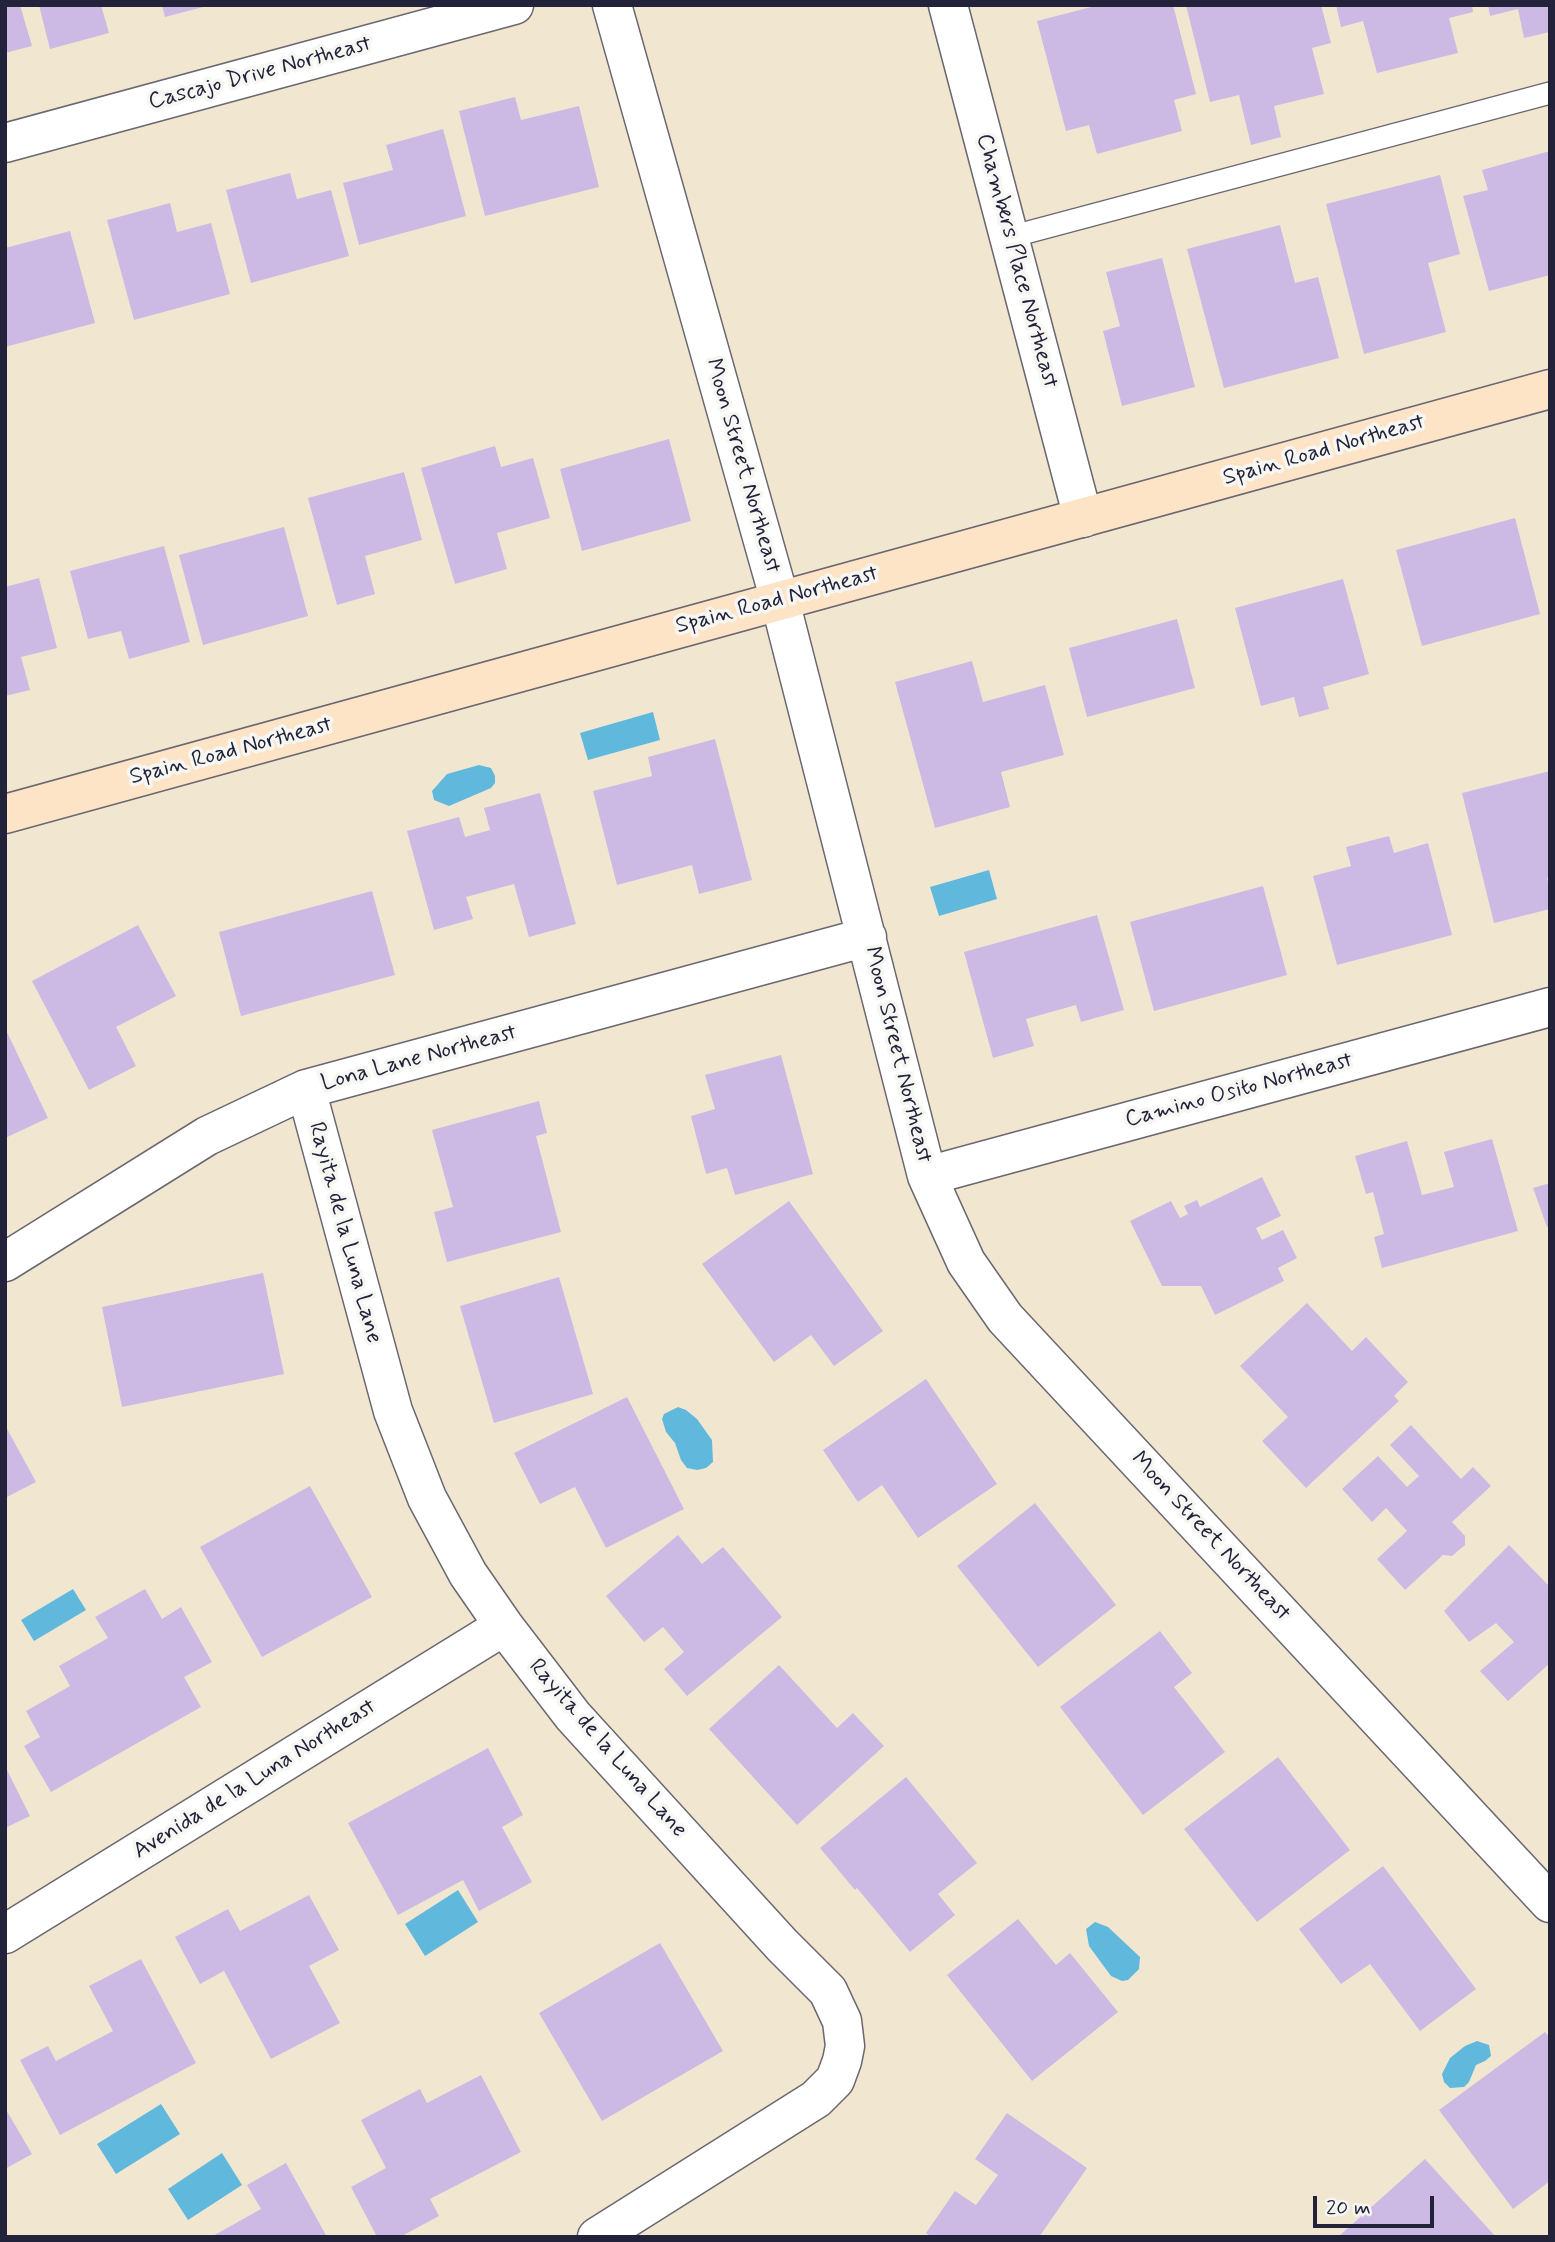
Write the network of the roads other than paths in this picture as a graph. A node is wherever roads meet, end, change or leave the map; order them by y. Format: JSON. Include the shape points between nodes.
{"nodes":[{"id":1,"x":514,"y":5,"type":"edge"},
{"id":2,"x":612,"y":5,"type":"edge"},
{"id":3,"x":948,"y":5,"type":"edge"},
{"id":4,"x":1550,"y":93,"type":"edge"},
{"id":5,"x":5,"y":143,"type":"edge"},
{"id":6,"x":1010,"y":237,"type":"junction"},
{"id":7,"x":1550,"y":389,"type":"edge"},
{"id":8,"x":1083,"y":518,"type":"junction"},
{"id":9,"x":780,"y":601,"type":"junction"},
{"id":10,"x":5,"y":814,"type":"edge"},
{"id":11,"x":867,"y":937,"type":"junction"},
{"id":12,"x":1550,"y":1007,"type":"edge"},
{"id":13,"x":306,"y":1089,"type":"junction"},
{"id":14,"x":927,"y":1175,"type":"junction"},
{"id":15,"x":5,"y":1262,"type":"edge"},
{"id":16,"x":504,"y":1626,"type":"junction"},
{"id":17,"x":1550,"y":1903,"type":"edge"},
{"id":18,"x":5,"y":1934,"type":"edge"},
{"id":19,"x":597,"y":2237,"type":"edge"}],
"edges":[{"from":1,"to":5,"type":"street","name":"Cascajo Drive Northeast"},
{"from":2,"to":9,"type":"street","name":"Moon Street Northeast"},
{"from":3,"to":6,"type":"street","name":"Chambers Place Northeast"},
{"from":4,"to":6,"type":"lane"},
{"from":6,"to":8,"type":"street","name":"Chambers Place Northeast"},
{"from":7,"to":8,"type":"street","name":"Spain Road Northeast"},
{"from":8,"to":9,"type":"street","name":"Spain Road Northeast"},
{"from":9,"to":10,"type":"street","name":"Spain Road Northeast"},
{"from":9,"to":11,"type":"street","name":"Moon Street Northeast"},
{"from":11,"to":13,"type":"street","name":"Lona Lane Northeast"},
{"from":11,"to":14,"type":"street","name":"Moon Street Northeast"},
{"from":12,"to":14,"type":"street","name":"Camino Osito Northeast"},
{"from":13,"to":15,"type":"street","name":"Lona Lane Northeast","via":[[207,1136]]},
{"from":13,"to":16,"type":"street","name":"Rayita de la Luna Lane","via":[[393,1411],[427,1498],[468,1574]]},
{"from":14,"to":17,"type":"street","name":"Moon Street Northeast","via":[[966,1262],[1005,1318]]},
{"from":16,"to":18,"type":"street","name":"Avenida de la Luna Northeast"},
{"from":16,"to":19,"type":"street","name":"Rayita de la Luna Lane","via":[[573,1716],[828,1991],[842,2021],[842,2061],[835,2080],[816,2099]]}]}
